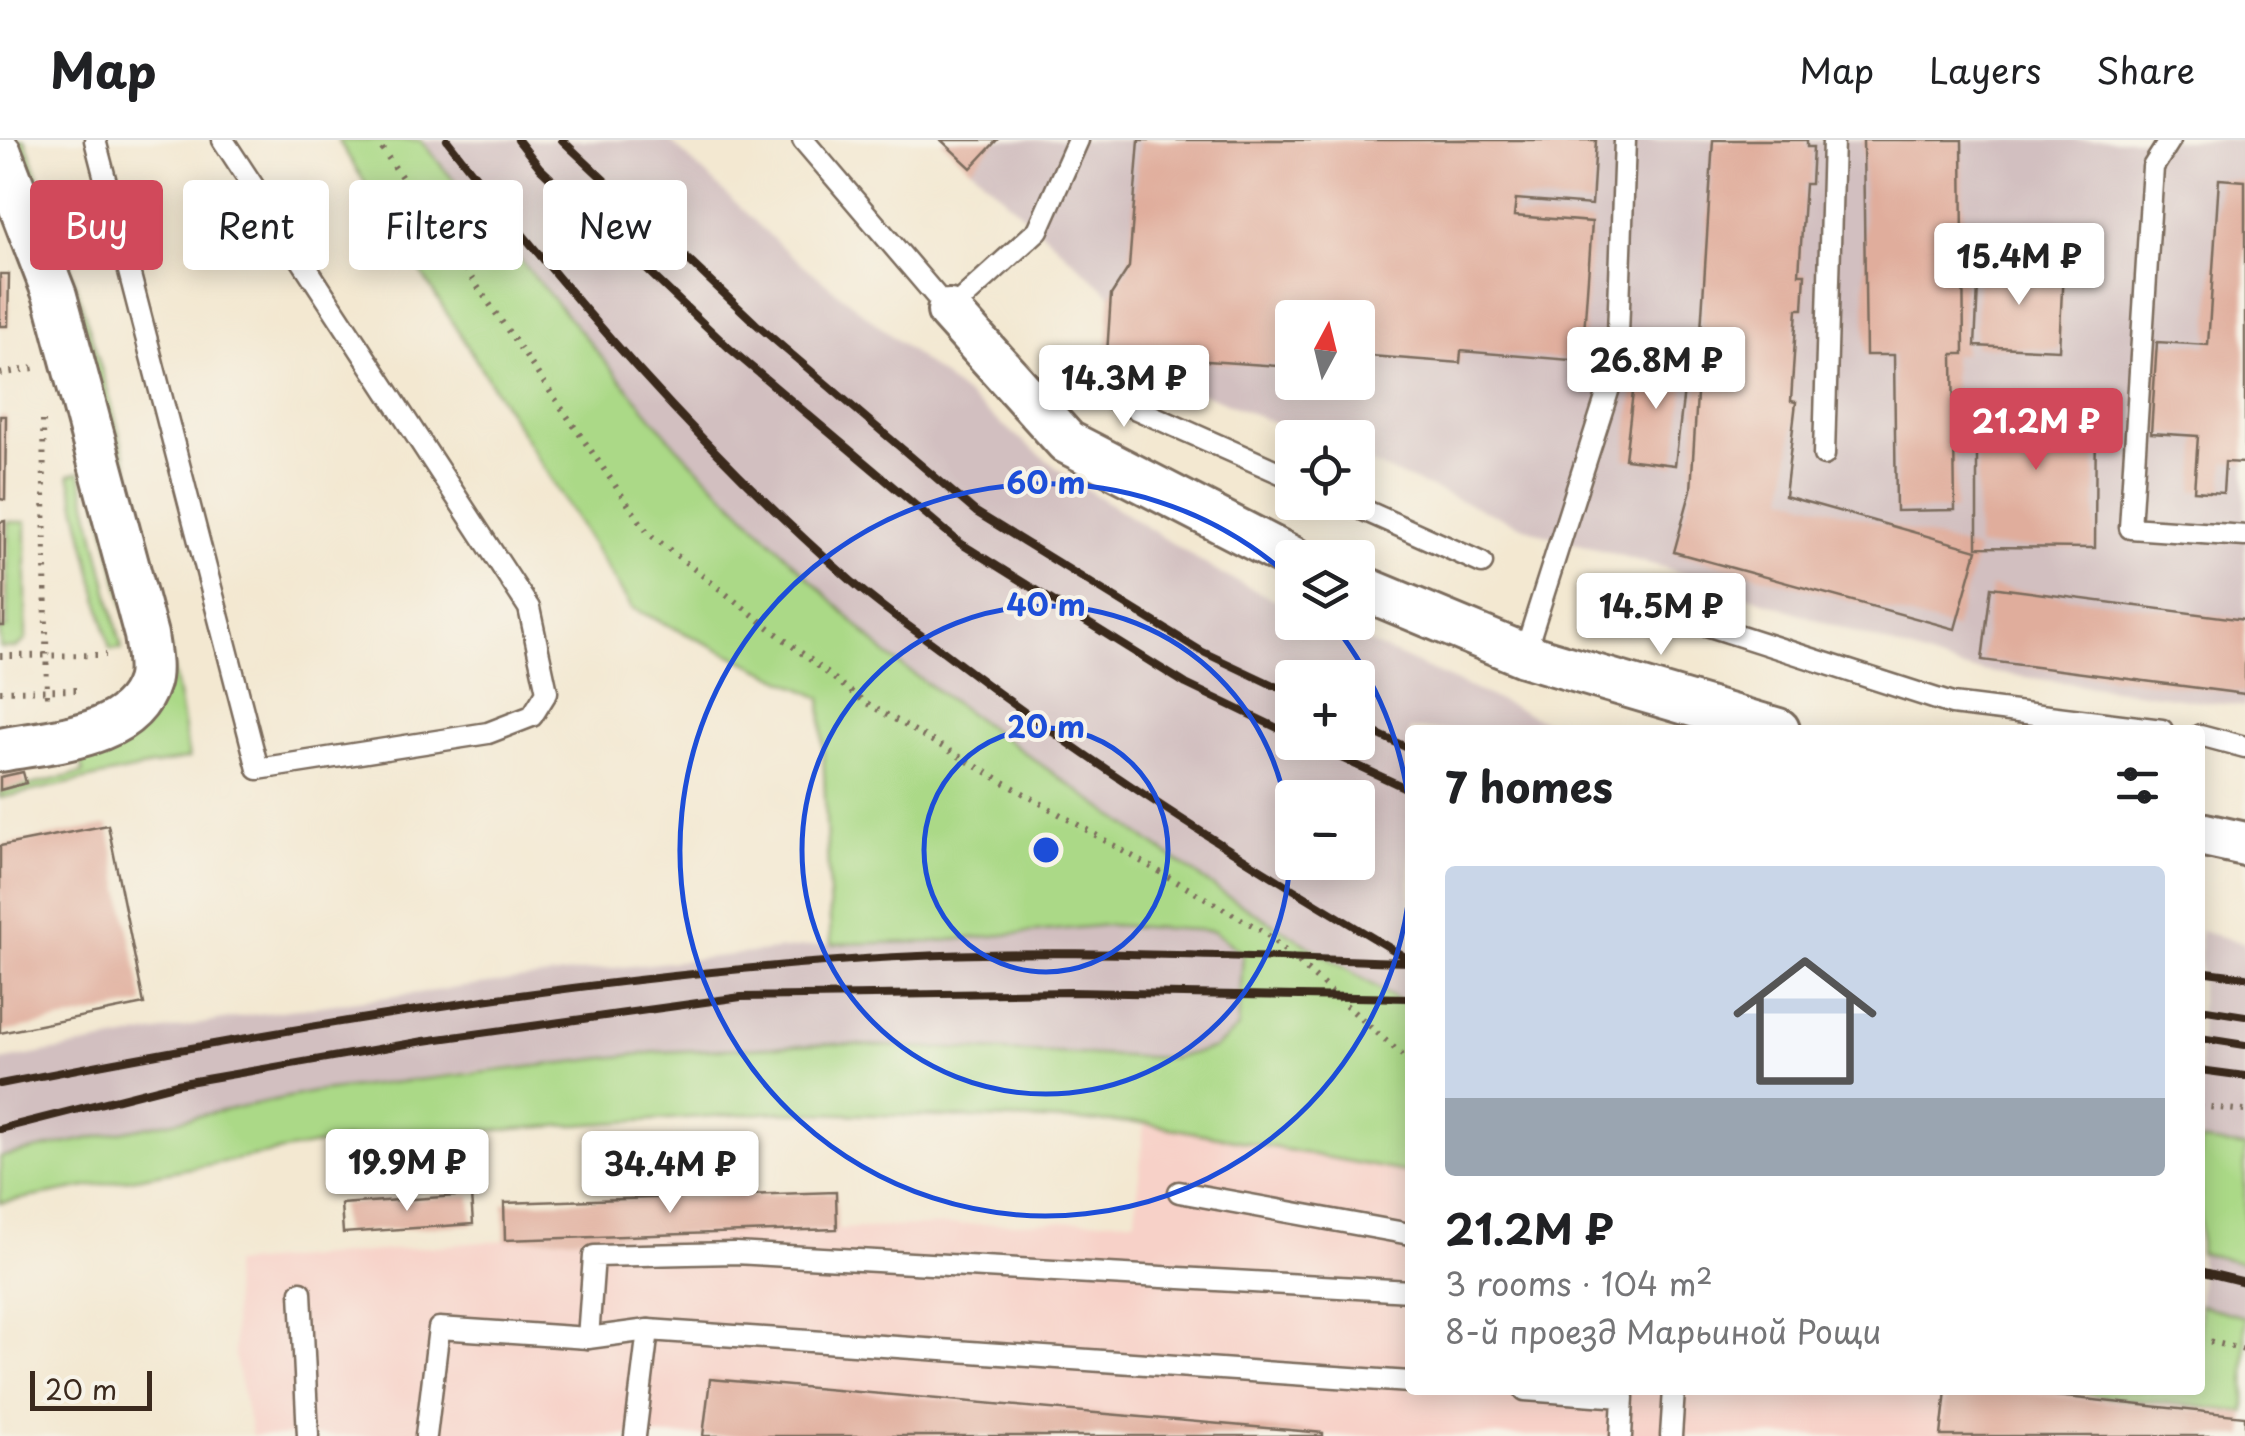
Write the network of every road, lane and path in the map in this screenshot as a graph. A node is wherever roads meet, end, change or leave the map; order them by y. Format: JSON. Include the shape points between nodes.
{"nodes":[{"id":1,"x":95,"y":140,"type":"edge"},
{"id":2,"x":223,"y":140,"type":"edge"},
{"id":3,"x":376,"y":140,"type":"edge"},
{"id":4,"x":802,"y":140,"type":"edge"},
{"id":5,"x":1078,"y":140,"type":"edge"},
{"id":6,"x":1625,"y":140,"type":"edge"},
{"id":7,"x":1833,"y":140,"type":"edge"},
{"id":8,"x":2170,"y":140,"type":"edge"},
{"id":9,"x":0,"y":153,"type":"edge"},
{"id":10,"x":949,"y":311,"type":"junction"},
{"id":11,"x":42,"y":366,"type":"dead end"},
{"id":12,"x":0,"y":374,"type":"edge"},
{"id":13,"x":1025,"y":396,"type":"junction"},
{"id":14,"x":43,"y":405,"type":"dead end"},
{"id":15,"x":1824,"y":455,"type":"dead end"},
{"id":16,"x":1275,"y":470,"type":"edge"},
{"id":17,"x":1375,"y":515,"type":"edge"},
{"id":18,"x":2245,"y":536,"type":"edge"},
{"id":19,"x":1275,"y":549,"type":"edge"},
{"id":20,"x":1482,"y":563,"type":"dead end"},
{"id":21,"x":1375,"y":593,"type":"edge"},
{"id":22,"x":1691,"y":620,"type":"dead end"},
{"id":23,"x":102,"y":637,"type":"dead end"},
{"id":24,"x":1524,"y":655,"type":"junction"},
{"id":25,"x":0,"y":656,"type":"edge"},
{"id":26,"x":46,"y":656,"type":"junction"},
{"id":27,"x":107,"y":656,"type":"junction"},
{"id":28,"x":105,"y":668,"type":"dead end"},
{"id":29,"x":91,"y":684,"type":"dead end"},
{"id":30,"x":0,"y":692,"type":"edge"},
{"id":31,"x":47,"y":695,"type":"junction"},
{"id":32,"x":32,"y":704,"type":"dead end"},
{"id":33,"x":1761,"y":725,"type":"edge"},
{"id":34,"x":2122,"y":725,"type":"edge"},
{"id":35,"x":2205,"y":736,"type":"edge"},
{"id":36,"x":2245,"y":747,"type":"edge"},
{"id":37,"x":0,"y":750,"type":"edge"},
{"id":38,"x":2205,"y":835,"type":"edge"},
{"id":39,"x":2245,"y":844,"type":"edge"},
{"id":40,"x":1405,"y":1058,"type":"edge"},
{"id":41,"x":2205,"y":1107,"type":"edge"},
{"id":42,"x":2245,"y":1111,"type":"edge"},
{"id":43,"x":1180,"y":1192,"type":"dead end"},
{"id":44,"x":1405,"y":1233,"type":"edge"},
{"id":45,"x":1405,"y":1290,"type":"edge"},
{"id":46,"x":301,"y":1292,"type":"dead end"},
{"id":47,"x":648,"y":1330,"type":"junction"},
{"id":48,"x":588,"y":1338,"type":"junction"},
{"id":49,"x":2205,"y":1340,"type":"edge"},
{"id":50,"x":2245,"y":1350,"type":"edge"},
{"id":51,"x":1405,"y":1382,"type":"edge"},
{"id":52,"x":1623,"y":1395,"type":"edge"},
{"id":53,"x":1674,"y":1395,"type":"edge"},
{"id":54,"x":308,"y":1436,"type":"edge"},
{"id":55,"x":426,"y":1436,"type":"edge"},
{"id":56,"x":635,"y":1436,"type":"edge"},
{"id":57,"x":1622,"y":1436,"type":"edge"},
{"id":58,"x":1670,"y":1436,"type":"edge"}],
"edges":[{"from":1,"to":2,"type":"lane","via":[[258,769],[488,732],[532,716],[547,692],[528,608]]},
{"from":3,"to":40,"type":"path","via":[[648,533],[863,701],[1264,932]]},
{"from":4,"to":10,"type":"lane"},
{"from":5,"to":10,"type":"lane","via":[[1038,230]]},
{"from":6,"to":24,"type":"lane","via":[[1617,363]]},
{"from":7,"to":15,"type":"lane"},
{"from":8,"to":18,"type":"lane","via":[[2153,167],[2130,528]]},
{"from":9,"to":37,"type":"street","via":[[55,296],[146,635],[150,678],[136,710],[102,728]]},
{"from":10,"to":13,"type":"street"},
{"from":11,"to":12,"type":"path"},
{"from":13,"to":16,"type":"lane","via":[[1059,385],[1096,390]]},
{"from":13,"to":19,"type":"street","via":[[1067,442]]},
{"from":14,"to":26,"type":"path"},
{"from":17,"to":20,"type":"lane"},
{"from":21,"to":24,"type":"street"},
{"from":22,"to":34,"type":"lane","via":[[1952,704]]},
{"from":23,"to":27,"type":"path"},
{"from":24,"to":33,"type":"street"},
{"from":25,"to":26,"type":"path"},
{"from":26,"to":27,"type":"path"},
{"from":26,"to":31,"type":"path"},
{"from":27,"to":28,"type":"path"},
{"from":29,"to":31,"type":"path"},
{"from":30,"to":31,"type":"path"},
{"from":31,"to":32,"type":"path"},
{"from":35,"to":36,"type":"lane"},
{"from":38,"to":39,"type":"street"},
{"from":41,"to":42,"type":"path"},
{"from":43,"to":44,"type":"lane"},
{"from":45,"to":48,"type":"lane","via":[[734,1253],[594,1256]]},
{"from":46,"to":54,"type":"lane"},
{"from":47,"to":48,"type":"lane"},
{"from":47,"to":51,"type":"lane"},
{"from":47,"to":56,"type":"lane"},
{"from":48,"to":55,"type":"lane","via":[[439,1328]]},
{"from":49,"to":50,"type":"path"},
{"from":52,"to":57,"type":"lane"},
{"from":53,"to":58,"type":"lane"}]}
